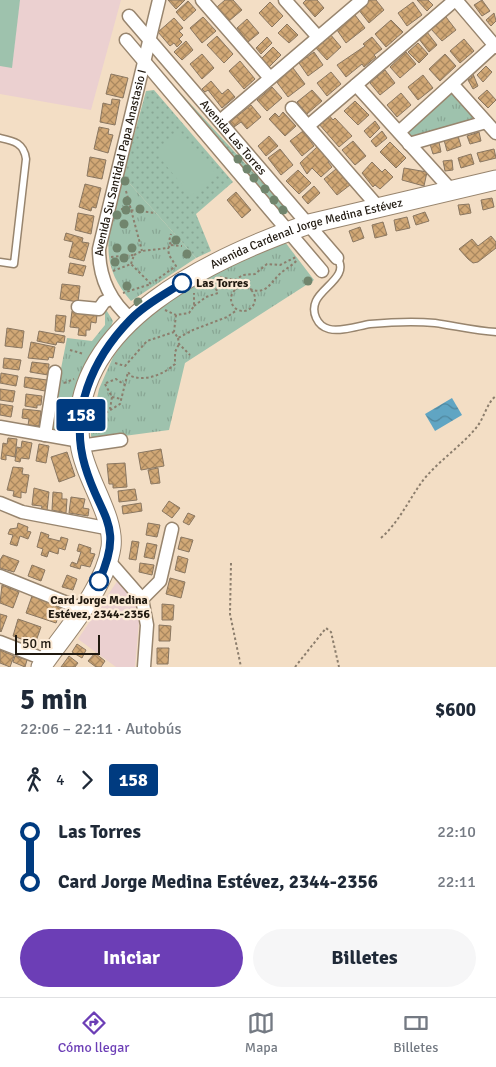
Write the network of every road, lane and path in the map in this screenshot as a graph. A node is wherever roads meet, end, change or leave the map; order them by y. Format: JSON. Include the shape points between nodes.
{"nodes":[{"id":1,"x":159,"y":0,"type":"edge"},
{"id":2,"x":202,"y":0,"type":"edge"},
{"id":3,"x":285,"y":0,"type":"edge"},
{"id":4,"x":362,"y":0,"type":"edge"},
{"id":5,"x":461,"y":2,"type":"edge"},
{"id":6,"x":129,"y":16,"type":"dead end"},
{"id":7,"x":318,"y":37,"type":"junction"},
{"id":8,"x":126,"y":40,"type":"dead end"},
{"id":9,"x":150,"y":41,"type":"junction"},
{"id":10,"x":496,"y":46,"type":"edge"},
{"id":11,"x":145,"y":64,"type":"junction"},
{"id":12,"x":270,"y":78,"type":"junction"},
{"id":13,"x":356,"y":85,"type":"junction"},
{"id":14,"x":453,"y":85,"type":"junction"},
{"id":15,"x":292,"y":108,"type":"dead end"},
{"id":16,"x":220,"y":121,"type":"junction"},
{"id":17,"x":486,"y":122,"type":"junction"},
{"id":18,"x":308,"y":126,"type":"junction"},
{"id":19,"x":399,"y":132,"type":"junction"},
{"id":20,"x":496,"y":133,"type":"edge"},
{"id":21,"x":0,"y":138,"type":"edge"},
{"id":22,"x":410,"y":144,"type":"junction"},
{"id":23,"x":119,"y":167,"type":"junction"},
{"id":24,"x":496,"y":180,"type":"edge"},
{"id":25,"x":452,"y":191,"type":"junction"},
{"id":26,"x":109,"y":207,"type":"junction"},
{"id":27,"x":379,"y":208,"type":"junction"},
{"id":28,"x":132,"y":212,"type":"junction"},
{"id":29,"x":156,"y":213,"type":"dead end"},
{"id":30,"x":309,"y":224,"type":"junction"},
{"id":31,"x":288,"y":232,"type":"junction"},
{"id":32,"x":171,"y":234,"type":"dead end"},
{"id":33,"x":171,"y":245,"type":"junction"},
{"id":34,"x":182,"y":246,"type":"dead end"},
{"id":35,"x":168,"y":248,"type":"junction"},
{"id":36,"x":142,"y":251,"type":"junction"},
{"id":37,"x":305,"y":251,"type":"junction"},
{"id":38,"x":134,"y":255,"type":"junction"},
{"id":39,"x":99,"y":258,"type":"junction"},
{"id":40,"x":337,"y":258,"type":"joint"},
{"id":41,"x":0,"y":262,"type":"edge"},
{"id":42,"x":131,"y":264,"type":"junction"},
{"id":43,"x":322,"y":271,"type":"dead end"},
{"id":44,"x":102,"y":276,"type":"junction"},
{"id":45,"x":188,"y":279,"type":"junction"},
{"id":46,"x":232,"y":280,"type":"junction"},
{"id":47,"x":151,"y":284,"type":"junction"},
{"id":48,"x":250,"y":289,"type":"junction"},
{"id":49,"x":236,"y":290,"type":"junction"},
{"id":50,"x":112,"y":298,"type":"junction"},
{"id":51,"x":150,"y":305,"type":"junction"},
{"id":52,"x":194,"y":306,"type":"junction"},
{"id":53,"x":78,"y":307,"type":"dead end"},
{"id":54,"x":237,"y":310,"type":"junction"},
{"id":55,"x":176,"y":315,"type":"junction"},
{"id":56,"x":131,"y":319,"type":"junction"},
{"id":57,"x":174,"y":332,"type":"junction"},
{"id":58,"x":496,"y":332,"type":"edge"},
{"id":59,"x":178,"y":338,"type":"junction"},
{"id":60,"x":179,"y":344,"type":"junction"},
{"id":61,"x":190,"y":355,"type":"dead end"},
{"id":62,"x":103,"y":356,"type":"junction"},
{"id":63,"x":55,"y":372,"type":"dead end"},
{"id":64,"x":79,"y":376,"type":"dead end"},
{"id":65,"x":64,"y":382,"type":"dead end"},
{"id":66,"x":126,"y":385,"type":"junction"},
{"id":67,"x":496,"y":396,"type":"edge"},
{"id":68,"x":112,"y":397,"type":"junction"},
{"id":69,"x":122,"y":399,"type":"junction"},
{"id":70,"x":110,"y":409,"type":"junction"},
{"id":71,"x":0,"y":428,"type":"edge"},
{"id":72,"x":45,"y":435,"type":"junction"},
{"id":73,"x":121,"y":440,"type":"dead end"},
{"id":74,"x":83,"y":444,"type":"junction"},
{"id":75,"x":0,"y":503,"type":"edge"},
{"id":76,"x":111,"y":529,"type":"junction"},
{"id":77,"x":172,"y":529,"type":"dead end"},
{"id":78,"x":382,"y":538,"type":"dead end"},
{"id":79,"x":108,"y":560,"type":"junction"},
{"id":80,"x":231,"y":563,"type":"dead end"},
{"id":81,"x":0,"y":576,"type":"edge"},
{"id":82,"x":142,"y":599,"type":"junction"},
{"id":83,"x":82,"y":609,"type":"junction"},
{"id":84,"x":0,"y":642,"type":"edge"},
{"id":85,"x":43,"y":664,"type":"edge"},
{"id":86,"x":144,"y":667,"type":"edge"},
{"id":87,"x":240,"y":667,"type":"edge"},
{"id":88,"x":295,"y":667,"type":"edge"},
{"id":89,"x":339,"y":667,"type":"edge"}],
"edges":[{"from":1,"to":9,"type":"street","name":"Avenida Su Santidad Papa Anastasio I"},
{"from":2,"to":12,"type":"street"},
{"from":3,"to":7,"type":"street"},
{"from":4,"to":7,"type":"street"},
{"from":5,"to":10,"type":"street"},
{"from":5,"to":13,"type":"street"},
{"from":6,"to":9,"type":"street","name":"Avenida Las Torres"},
{"from":7,"to":12,"type":"street"},
{"from":8,"to":11,"type":"street","name":"Avenida Las Torres"},
{"from":9,"to":11,"type":"street","name":"Avenida Su Santidad Papa Anastasio I"},
{"from":9,"to":16,"type":"street","name":"Avenida Las Torres"},
{"from":10,"to":14,"type":"street"},
{"from":11,"to":23,"type":"street","name":"Avenida Su Santidad Papa Anastasio I"},
{"from":11,"to":31,"type":"street","name":"Avenida Las Torres"},
{"from":12,"to":16,"type":"street"},
{"from":13,"to":18,"type":"street"},
{"from":13,"to":19,"type":"street"},
{"from":14,"to":17,"type":"street"},
{"from":14,"to":19,"type":"street"},
{"from":15,"to":18,"type":"street"},
{"from":16,"to":30,"type":"street","name":"Avenida Las Torres"},
{"from":17,"to":20,"type":"street"},
{"from":17,"to":22,"type":"street"},
{"from":18,"to":27,"type":"street"},
{"from":19,"to":22,"type":"street"},
{"from":21,"to":41,"type":"lane","via":[[17,142],[24,149],[26,159],[14,264]]},
{"from":22,"to":25,"type":"street"},
{"from":23,"to":26,"type":"street","name":"Avenida Su Santidad Papa Anastasio I"},
{"from":23,"to":28,"type":"path"},
{"from":24,"to":25,"type":"street","name":"Avenida Cardenal Jorge Medina Estévez"},
{"from":25,"to":27,"type":"street","name":"Avenida Cardenal Jorge Medina Estévez"},
{"from":26,"to":28,"type":"path"},
{"from":26,"to":39,"type":"street","name":"Avenida Su Santidad Papa Anastasio I"},
{"from":27,"to":30,"type":"street","name":"Avenida Cardenal Jorge Medina Estévez"},
{"from":28,"to":29,"type":"path"},
{"from":28,"to":36,"type":"path"},
{"from":30,"to":31,"type":"street","name":"Avenida Cardenal Jorge Medina Estévez"},
{"from":30,"to":40,"type":"street","name":"Avenida Las Torres"},
{"from":31,"to":37,"type":"street","name":"Avenida Las Torres"},
{"from":31,"to":45,"type":"street","name":"Avenida Cardenal Jorge Medina Estévez","via":[[237,253]]},
{"from":32,"to":33,"type":"path"},
{"from":33,"to":34,"type":"path"},
{"from":33,"to":35,"type":"path"},
{"from":35,"to":36,"type":"path"},
{"from":35,"to":47,"type":"path","via":[[176,266]]},
{"from":36,"to":38,"type":"path"},
{"from":37,"to":43,"type":"street","name":"Avenida Las Torres"},
{"from":37,"to":46,"type":"path","via":[[278,266],[267,264],[255,274]]},
{"from":37,"to":48,"type":"path","via":[[268,288],[256,292]]},
{"from":38,"to":39,"type":"path"},
{"from":38,"to":42,"type":"path"},
{"from":39,"to":44,"type":"street","name":"Avenida Su Santidad Papa Anastasio I"},
{"from":40,"to":58,"type":"lane","via":[[341,264],[340,272],[317,298],[314,308],[316,319],[324,327],[335,330],[418,322]]},
{"from":42,"to":44,"type":"path"},
{"from":42,"to":47,"type":"path"},
{"from":44,"to":50,"type":"street","name":"Avenida Su Santidad Papa Anastasio I"},
{"from":45,"to":51,"type":"street","name":"Avenida Cardenal Jorge Medina Estévez"},
{"from":45,"to":52,"type":"path"},
{"from":46,"to":49,"type":"path"},
{"from":46,"to":52,"type":"path","via":[[214,277],[218,293]]},
{"from":47,"to":50,"type":"path"},
{"from":48,"to":49,"type":"path"},
{"from":48,"to":54,"type":"path","via":[[256,299],[253,306],[247,311]]},
{"from":49,"to":54,"type":"path","via":[[231,300]]},
{"from":50,"to":53,"type":"street","via":[[99,309]]},
{"from":50,"to":56,"type":"street","name":"Avenida Su Santidad Papa Anastasio I"},
{"from":51,"to":55,"type":"path"},
{"from":51,"to":56,"type":"street","name":"Avenida Cardenal Jorge Medina Estévez"},
{"from":52,"to":55,"type":"path","via":[[189,313]]},
{"from":54,"to":59,"type":"path"},
{"from":55,"to":57,"type":"path"},
{"from":56,"to":62,"type":"street","name":"Avenida Cardenal Jorge Medina Estévez"},
{"from":57,"to":59,"type":"path"},
{"from":57,"to":62,"type":"path","via":[[147,341],[125,366]]},
{"from":59,"to":60,"type":"path"},
{"from":60,"to":61,"type":"path"},
{"from":60,"to":66,"type":"path","via":[[175,352],[176,361],[165,372],[143,379],[128,372]]},
{"from":62,"to":74,"type":"street","name":"Avenida Cardenal Jorge Medina Estévez","via":[[83,399]]},
{"from":63,"to":72,"type":"street"},
{"from":64,"to":65,"type":"path"},
{"from":66,"to":68,"type":"path","via":[[116,379],[104,384]]},
{"from":66,"to":69,"type":"path"},
{"from":67,"to":78,"type":"path","via":[[479,424],[425,479],[394,526]]},
{"from":68,"to":69,"type":"path"},
{"from":68,"to":70,"type":"path"},
{"from":69,"to":70,"type":"path","via":[[118,406]]},
{"from":70,"to":74,"type":"path"},
{"from":71,"to":72,"type":"street"},
{"from":72,"to":74,"type":"street"},
{"from":73,"to":74,"type":"street"},
{"from":74,"to":76,"type":"street","name":"Avenida Cardenal Jorge Medina Estévez","via":[[85,468]]},
{"from":75,"to":76,"type":"street","via":[[22,512]]},
{"from":76,"to":79,"type":"street","name":"Avenida Cardenal Jorge Medina Estévez"},
{"from":77,"to":82,"type":"street","via":[[160,580]]},
{"from":79,"to":82,"type":"street"},
{"from":79,"to":83,"type":"street","name":"Avenida Cardenal Jorge Medina Estévez"},
{"from":80,"to":87,"type":"path","via":[[230,614]]},
{"from":81,"to":83,"type":"street"},
{"from":82,"to":86,"type":"street","via":[[147,625]]},
{"from":83,"to":85,"type":"street","name":"Avenida Cardenal Jorge Medina Estévez"},
{"from":84,"to":85,"type":"street"},
{"from":88,"to":89,"type":"path","via":[[326,628],[332,632]]}]}
